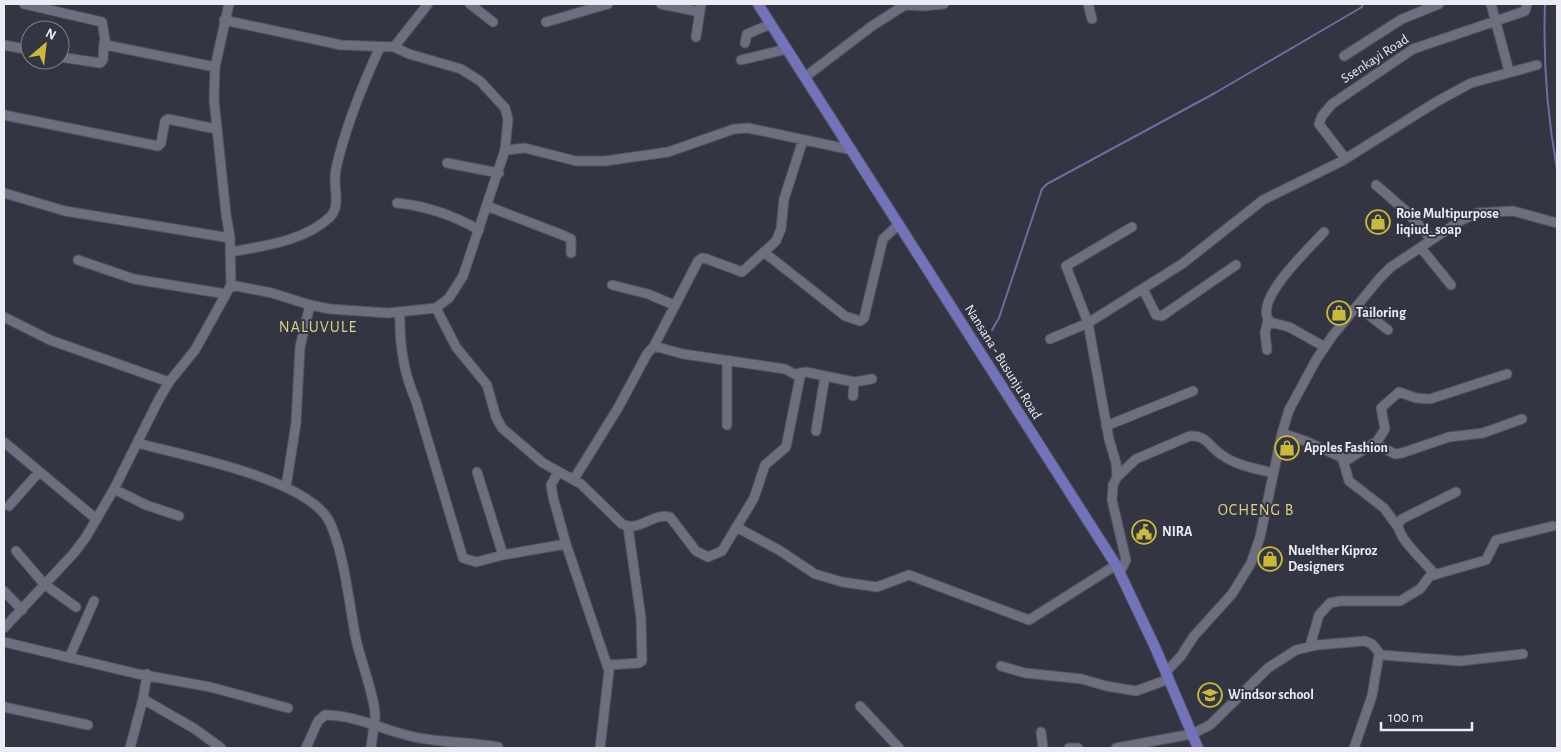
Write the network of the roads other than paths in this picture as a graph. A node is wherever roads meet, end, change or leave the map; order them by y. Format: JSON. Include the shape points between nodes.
{"nodes":[{"id":1,"x":24,"y":4,"type":"edge"},
{"id":2,"x":229,"y":4,"type":"edge"},
{"id":3,"x":428,"y":4,"type":"edge"},
{"id":4,"x":470,"y":4,"type":"edge"},
{"id":5,"x":608,"y":4,"type":"edge"},
{"id":6,"x":661,"y":4,"type":"edge"},
{"id":7,"x":758,"y":4,"type":"edge"},
{"id":8,"x":907,"y":4,"type":"edge"},
{"id":9,"x":944,"y":4,"type":"edge"},
{"id":10,"x":1088,"y":4,"type":"edge"},
{"id":11,"x":1439,"y":4,"type":"edge"},
{"id":12,"x":1491,"y":4,"type":"edge"},
{"id":13,"x":1526,"y":7,"type":"edge"},
{"id":14,"x":700,"y":8,"type":"edge"},
{"id":15,"x":1092,"y":19,"type":"dead end"},
{"id":16,"x":224,"y":20,"type":"junction"},
{"id":17,"x":494,"y":22,"type":"dead end"},
{"id":18,"x":546,"y":22,"type":"dead end"},
{"id":19,"x":1496,"y":22,"type":"junction"},
{"id":20,"x":771,"y":24,"type":"junction"},
{"id":21,"x":696,"y":37,"type":"dead end"},
{"id":22,"x":104,"y":42,"type":"junction"},
{"id":23,"x":745,"y":43,"type":"dead end"},
{"id":24,"x":4,"y":45,"type":"edge"},
{"id":25,"x":20,"y":48,"type":"edge"},
{"id":26,"x":380,"y":48,"type":"junction"},
{"id":27,"x":394,"y":48,"type":"junction"},
{"id":28,"x":787,"y":49,"type":"junction"},
{"id":29,"x":1344,"y":56,"type":"dead end"},
{"id":30,"x":70,"y":59,"type":"edge"},
{"id":31,"x":741,"y":60,"type":"dead end"},
{"id":32,"x":1537,"y":65,"type":"dead end"},
{"id":33,"x":215,"y":67,"type":"junction"},
{"id":34,"x":1509,"y":71,"type":"junction"},
{"id":35,"x":805,"y":77,"type":"junction"},
{"id":36,"x":4,"y":114,"type":"edge"},
{"id":37,"x":216,"y":129,"type":"junction"},
{"id":38,"x":803,"y":140,"type":"junction"},
{"id":39,"x":505,"y":150,"type":"junction"},
{"id":40,"x":852,"y":150,"type":"junction"},
{"id":41,"x":1345,"y":158,"type":"junction"},
{"id":42,"x":447,"y":163,"type":"dead end"},
{"id":43,"x":499,"y":172,"type":"junction"},
{"id":44,"x":1376,"y":185,"type":"dead end"},
{"id":45,"x":4,"y":193,"type":"edge"},
{"id":46,"x":397,"y":203,"type":"dead end"},
{"id":47,"x":487,"y":206,"type":"junction"},
{"id":48,"x":1557,"y":223,"type":"edge"},
{"id":49,"x":899,"y":224,"type":"junction"},
{"id":50,"x":1132,"y":227,"type":"dead end"},
{"id":51,"x":479,"y":230,"type":"junction"},
{"id":52,"x":1324,"y":232,"type":"dead end"},
{"id":53,"x":230,"y":238,"type":"junction"},
{"id":54,"x":1432,"y":240,"type":"junction"},
{"id":55,"x":1421,"y":248,"type":"junction"},
{"id":56,"x":231,"y":252,"type":"junction"},
{"id":57,"x":571,"y":253,"type":"dead end"},
{"id":58,"x":765,"y":253,"type":"junction"},
{"id":59,"x":78,"y":260,"type":"dead end"},
{"id":60,"x":1236,"y":265,"type":"dead end"},
{"id":61,"x":612,"y":285,"type":"dead end"},
{"id":62,"x":1451,"y":285,"type":"dead end"},
{"id":63,"x":229,"y":289,"type":"junction"},
{"id":64,"x":1142,"y":289,"type":"junction"},
{"id":65,"x":310,"y":305,"type":"junction"},
{"id":66,"x":674,"y":305,"type":"junction"},
{"id":67,"x":1357,"y":306,"type":"junction"},
{"id":68,"x":436,"y":308,"type":"junction"},
{"id":69,"x":400,"y":312,"type":"junction"},
{"id":70,"x":4,"y":317,"type":"edge"},
{"id":71,"x":1268,"y":320,"type":"junction"},
{"id":72,"x":1088,"y":323,"type":"junction"},
{"id":73,"x":1388,"y":330,"type":"dead end"},
{"id":74,"x":1050,"y":339,"type":"dead end"},
{"id":75,"x":654,"y":346,"type":"junction"},
{"id":76,"x":1325,"y":347,"type":"junction"},
{"id":77,"x":1267,"y":350,"type":"dead end"},
{"id":78,"x":727,"y":361,"type":"junction"},
{"id":79,"x":796,"y":374,"type":"junction"},
{"id":80,"x":1507,"y":374,"type":"dead end"},
{"id":81,"x":824,"y":376,"type":"junction"},
{"id":82,"x":872,"y":379,"type":"dead end"},
{"id":83,"x":169,"y":382,"type":"junction"},
{"id":84,"x":854,"y":382,"type":"junction"},
{"id":85,"x":1193,"y":391,"type":"dead end"},
{"id":86,"x":853,"y":396,"type":"dead end"},
{"id":87,"x":1522,"y":419,"type":"dead end"},
{"id":88,"x":727,"y":425,"type":"dead end"},
{"id":89,"x":1106,"y":426,"type":"junction"},
{"id":90,"x":816,"y":431,"type":"dead end"},
{"id":91,"x":1282,"y":434,"type":"junction"},
{"id":92,"x":4,"y":442,"type":"edge"},
{"id":93,"x":137,"y":443,"type":"junction"},
{"id":94,"x":1376,"y":443,"type":"junction"},
{"id":95,"x":1342,"y":460,"type":"junction"},
{"id":96,"x":39,"y":472,"type":"junction"},
{"id":97,"x":477,"y":472,"type":"dead end"},
{"id":98,"x":558,"y":472,"type":"junction"},
{"id":99,"x":1273,"y":473,"type":"junction"},
{"id":100,"x":1117,"y":476,"type":"junction"},
{"id":101,"x":574,"y":479,"type":"junction"},
{"id":102,"x":286,"y":487,"type":"junction"},
{"id":103,"x":114,"y":489,"type":"junction"},
{"id":104,"x":1456,"y":492,"type":"dead end"},
{"id":105,"x":10,"y":506,"type":"dead end"},
{"id":106,"x":179,"y":516,"type":"dead end"},
{"id":107,"x":95,"y":518,"type":"junction"},
{"id":108,"x":1553,"y":526,"type":"dead end"},
{"id":109,"x":628,"y":527,"type":"junction"},
{"id":110,"x":736,"y":527,"type":"junction"},
{"id":111,"x":1398,"y":527,"type":"junction"},
{"id":112,"x":566,"y":544,"type":"junction"},
{"id":113,"x":16,"y":551,"type":"dead end"},
{"id":114,"x":503,"y":555,"type":"junction"},
{"id":115,"x":1118,"y":569,"type":"junction"},
{"id":116,"x":1435,"y":575,"type":"junction"},
{"id":117,"x":44,"y":584,"type":"junction"},
{"id":118,"x":4,"y":590,"type":"edge"},
{"id":119,"x":94,"y":601,"type":"dead end"},
{"id":120,"x":76,"y":608,"type":"dead end"},
{"id":121,"x":22,"y":610,"type":"junction"},
{"id":122,"x":4,"y":628,"type":"edge"},
{"id":123,"x":4,"y":642,"type":"edge"},
{"id":124,"x":1310,"y":646,"type":"junction"},
{"id":125,"x":1379,"y":654,"type":"junction"},
{"id":126,"x":1523,"y":654,"type":"dead end"},
{"id":127,"x":69,"y":658,"type":"junction"},
{"id":128,"x":608,"y":665,"type":"junction"},
{"id":129,"x":1001,"y":666,"type":"dead end"},
{"id":130,"x":147,"y":674,"type":"junction"},
{"id":131,"x":1168,"y":675,"type":"junction"},
{"id":132,"x":143,"y":698,"type":"junction"},
{"id":133,"x":860,"y":706,"type":"dead end"},
{"id":134,"x":4,"y":707,"type":"edge"},
{"id":135,"x":288,"y":708,"type":"dead end"},
{"id":136,"x":374,"y":724,"type":"junction"},
{"id":137,"x":88,"y":725,"type":"dead end"},
{"id":138,"x":1042,"y":732,"type":"dead end"},
{"id":139,"x":1192,"y":734,"type":"junction"},
{"id":140,"x":424,"y":744,"type":"edge"},
{"id":141,"x":498,"y":747,"type":"edge"},
{"id":142,"x":130,"y":748,"type":"edge"},
{"id":143,"x":221,"y":748,"type":"edge"},
{"id":144,"x":306,"y":748,"type":"edge"},
{"id":145,"x":370,"y":748,"type":"edge"},
{"id":146,"x":600,"y":748,"type":"edge"},
{"id":147,"x":899,"y":748,"type":"edge"},
{"id":148,"x":1043,"y":748,"type":"edge"},
{"id":149,"x":1069,"y":748,"type":"edge"},
{"id":150,"x":1078,"y":748,"type":"edge"},
{"id":151,"x":1116,"y":748,"type":"edge"},
{"id":152,"x":1198,"y":748,"type":"edge"},
{"id":153,"x":1354,"y":748,"type":"edge"}],
"edges":[{"from":1,"to":22,"type":"street","via":[[102,22],[105,26]]},
{"from":2,"to":16,"type":"street"},
{"from":3,"to":27,"type":"street"},
{"from":4,"to":17,"type":"street"},
{"from":5,"to":18,"type":"street"},
{"from":6,"to":14,"type":"street"},
{"from":7,"to":20,"type":"main road","name":"Nansana - Busunju Road"},
{"from":8,"to":9,"type":"street"},
{"from":8,"to":35,"type":"street"},
{"from":10,"to":15,"type":"street"},
{"from":11,"to":29,"type":"street","via":[[1402,19]]},
{"from":12,"to":19,"type":"street"},
{"from":13,"to":19,"type":"street","name":"Ssenkayi Road"},
{"from":14,"to":21,"type":"street"},
{"from":16,"to":26,"type":"street","via":[[341,46]]},
{"from":16,"to":33,"type":"street"},
{"from":19,"to":34,"type":"street"},
{"from":19,"to":41,"type":"street","name":"Ssenkayi Road","via":[[1413,49],[1332,104],[1319,124]]},
{"from":20,"to":23,"type":"street","via":[[747,34]]},
{"from":20,"to":28,"type":"main road","name":"Nansana - Busunju Road"},
{"from":22,"to":30,"type":"street","via":[[100,64]]},
{"from":22,"to":33,"type":"street","via":[[112,47]]},
{"from":24,"to":25,"type":"street"},
{"from":26,"to":27,"type":"street"},
{"from":26,"to":56,"type":"street","via":[[364,82],[337,163],[333,185],[336,204],[330,216],[294,238]]},
{"from":27,"to":39,"type":"street","via":[[461,69],[488,88],[506,113]]},
{"from":28,"to":31,"type":"street"},
{"from":28,"to":35,"type":"main road","name":"Nansana - Busunju Road"},
{"from":32,"to":34,"type":"street"},
{"from":33,"to":37,"type":"street"},
{"from":34,"to":41,"type":"street","via":[[1470,83],[1451,93]]},
{"from":35,"to":40,"type":"main road","name":"Nansana - Busunju Road"},
{"from":36,"to":37,"type":"street","via":[[158,146],[164,121],[168,119]]},
{"from":37,"to":53,"type":"street"},
{"from":38,"to":39,"type":"street","via":[[766,131],[734,129],[668,152],[597,162],[566,159],[525,148]]},
{"from":38,"to":40,"type":"street"},
{"from":38,"to":58,"type":"street","via":[[784,199],[781,229]]},
{"from":39,"to":43,"type":"street"},
{"from":40,"to":49,"type":"main road","name":"Nansana - Busunju Road"},
{"from":41,"to":64,"type":"street","via":[[1263,200],[1214,240]]},
{"from":42,"to":43,"type":"street"},
{"from":43,"to":47,"type":"street"},
{"from":44,"to":54,"type":"street"},
{"from":45,"to":53,"type":"street","via":[[65,211]]},
{"from":46,"to":51,"type":"street","via":[[421,205]]},
{"from":47,"to":51,"type":"street"},
{"from":47,"to":57,"type":"street","via":[[566,236],[571,239]]},
{"from":48,"to":54,"type":"street","via":[[1513,211],[1488,211],[1460,221]]},
{"from":49,"to":58,"type":"street","via":[[883,239],[864,318],[860,320],[844,316]]},
{"from":49,"to":115,"type":"main road","name":"Nansana - Busunju Road"},
{"from":50,"to":72,"type":"street","via":[[1066,266]]},
{"from":51,"to":68,"type":"street","via":[[456,290]]},
{"from":52,"to":71,"type":"street","via":[[1272,291]]},
{"from":53,"to":56,"type":"street"},
{"from":54,"to":55,"type":"street"},
{"from":55,"to":62,"type":"street"},
{"from":55,"to":67,"type":"street","via":[[1390,267]]},
{"from":56,"to":63,"type":"street"},
{"from":58,"to":66,"type":"street","via":[[746,271],[739,273],[702,258],[693,268]]},
{"from":59,"to":63,"type":"street","via":[[134,279]]},
{"from":60,"to":64,"type":"street","via":[[1162,316],[1156,315]]},
{"from":61,"to":66,"type":"street"},
{"from":63,"to":65,"type":"street","via":[[285,296]]},
{"from":63,"to":83,"type":"street","via":[[195,350]]},
{"from":64,"to":72,"type":"street"},
{"from":65,"to":69,"type":"street","via":[[369,313]]},
{"from":65,"to":102,"type":"street","via":[[300,347],[296,424]]},
{"from":66,"to":75,"type":"street"},
{"from":67,"to":73,"type":"street"},
{"from":67,"to":76,"type":"street"},
{"from":68,"to":69,"type":"street"},
{"from":68,"to":98,"type":"street","via":[[456,347],[486,385],[502,428]]},
{"from":69,"to":114,"type":"street","via":[[399,334],[407,381],[416,401],[463,558],[471,562]]},
{"from":70,"to":83,"type":"street","via":[[50,340]]},
{"from":71,"to":76,"type":"street","via":[[1289,327]]},
{"from":71,"to":77,"type":"street","via":[[1265,333]]},
{"from":72,"to":74,"type":"street"},
{"from":72,"to":89,"type":"street"},
{"from":75,"to":78,"type":"street"},
{"from":75,"to":101,"type":"street"},
{"from":76,"to":91,"type":"street","via":[[1289,410]]},
{"from":78,"to":79,"type":"street","via":[[782,368]]},
{"from":78,"to":88,"type":"street"},
{"from":79,"to":81,"type":"street","via":[[806,372]]},
{"from":79,"to":110,"type":"street","via":[[800,383],[786,447],[765,465],[754,498]]},
{"from":80,"to":94,"type":"street","via":[[1430,400],[1397,393],[1381,408],[1385,429]]},
{"from":81,"to":84,"type":"street"},
{"from":81,"to":90,"type":"street"},
{"from":82,"to":84,"type":"street"},
{"from":83,"to":93,"type":"street"},
{"from":84,"to":86,"type":"street"},
{"from":85,"to":89,"type":"street"},
{"from":87,"to":94,"type":"street","via":[[1483,433],[1449,437],[1402,453],[1392,453]]},
{"from":89,"to":100,"type":"street"},
{"from":91,"to":95,"type":"street","via":[[1317,446]]},
{"from":91,"to":99,"type":"street"},
{"from":92,"to":96,"type":"street"},
{"from":93,"to":102,"type":"street","via":[[212,462]]},
{"from":93,"to":103,"type":"street"},
{"from":94,"to":95,"type":"street","via":[[1353,458]]},
{"from":95,"to":111,"type":"street","via":[[1349,481],[1384,508]]},
{"from":96,"to":105,"type":"street"},
{"from":96,"to":107,"type":"street"},
{"from":97,"to":114,"type":"street"},
{"from":98,"to":101,"type":"street"},
{"from":98,"to":112,"type":"street","via":[[551,485]]},
{"from":99,"to":100,"type":"street","via":[[1224,457],[1206,439],[1190,436],[1136,459]]},
{"from":99,"to":131,"type":"street","via":[[1260,537],[1251,563],[1232,594],[1194,636]]},
{"from":100,"to":115,"type":"street","via":[[1112,500],[1126,560]]},
{"from":101,"to":109,"type":"street"},
{"from":102,"to":136,"type":"street","via":[[321,511],[336,538],[358,655],[374,707]]},
{"from":103,"to":106,"type":"street","via":[[146,506]]},
{"from":103,"to":107,"type":"street"},
{"from":104,"to":111,"type":"street","via":[[1402,519]]},
{"from":107,"to":117,"type":"street","via":[[74,553]]},
{"from":108,"to":116,"type":"street","via":[[1496,540],[1486,560]]},
{"from":109,"to":110,"type":"street","via":[[660,516],[670,517],[693,548],[708,557],[722,550]]},
{"from":109,"to":128,"type":"street","via":[[641,618],[642,659],[639,663]]},
{"from":110,"to":115,"type":"street","via":[[816,574],[877,587],[909,574],[1029,620]]},
{"from":111,"to":116,"type":"street"},
{"from":112,"to":114,"type":"street"},
{"from":112,"to":128,"type":"street"},
{"from":113,"to":117,"type":"street"},
{"from":115,"to":131,"type":"main road","name":"Nansana - Busunju Road"},
{"from":116,"to":124,"type":"street","via":[[1400,601],[1330,603],[1319,615]]},
{"from":117,"to":120,"type":"street"},
{"from":117,"to":121,"type":"street"},
{"from":118,"to":121,"type":"street"},
{"from":119,"to":127,"type":"street"},
{"from":121,"to":122,"type":"street"},
{"from":123,"to":127,"type":"street"},
{"from":124,"to":125,"type":"street","via":[[1365,641],[1372,644]]},
{"from":124,"to":139,"type":"street","via":[[1296,650],[1268,668],[1210,725]]},
{"from":125,"to":126,"type":"street","via":[[1460,661]]},
{"from":125,"to":153,"type":"street","via":[[1372,696]]},
{"from":127,"to":130,"type":"street"},
{"from":128,"to":146,"type":"street"},
{"from":129,"to":131,"type":"street","via":[[1025,673],[1082,679],[1136,690]]},
{"from":130,"to":132,"type":"street"},
{"from":130,"to":135,"type":"street"},
{"from":131,"to":139,"type":"main road","name":"Nansana - Busunju Road"},
{"from":132,"to":142,"type":"street"},
{"from":132,"to":143,"type":"street"},
{"from":133,"to":147,"type":"street"},
{"from":134,"to":137,"type":"street"},
{"from":136,"to":140,"type":"street"},
{"from":136,"to":144,"type":"street","via":[[322,716]]},
{"from":136,"to":145,"type":"street"},
{"from":138,"to":148,"type":"street"},
{"from":139,"to":151,"type":"street"},
{"from":139,"to":152,"type":"main road","name":"Nansana - Busunju Road"},
{"from":140,"to":141,"type":"street","via":[[476,742]]},
{"from":149,"to":150,"type":"street"}]}
